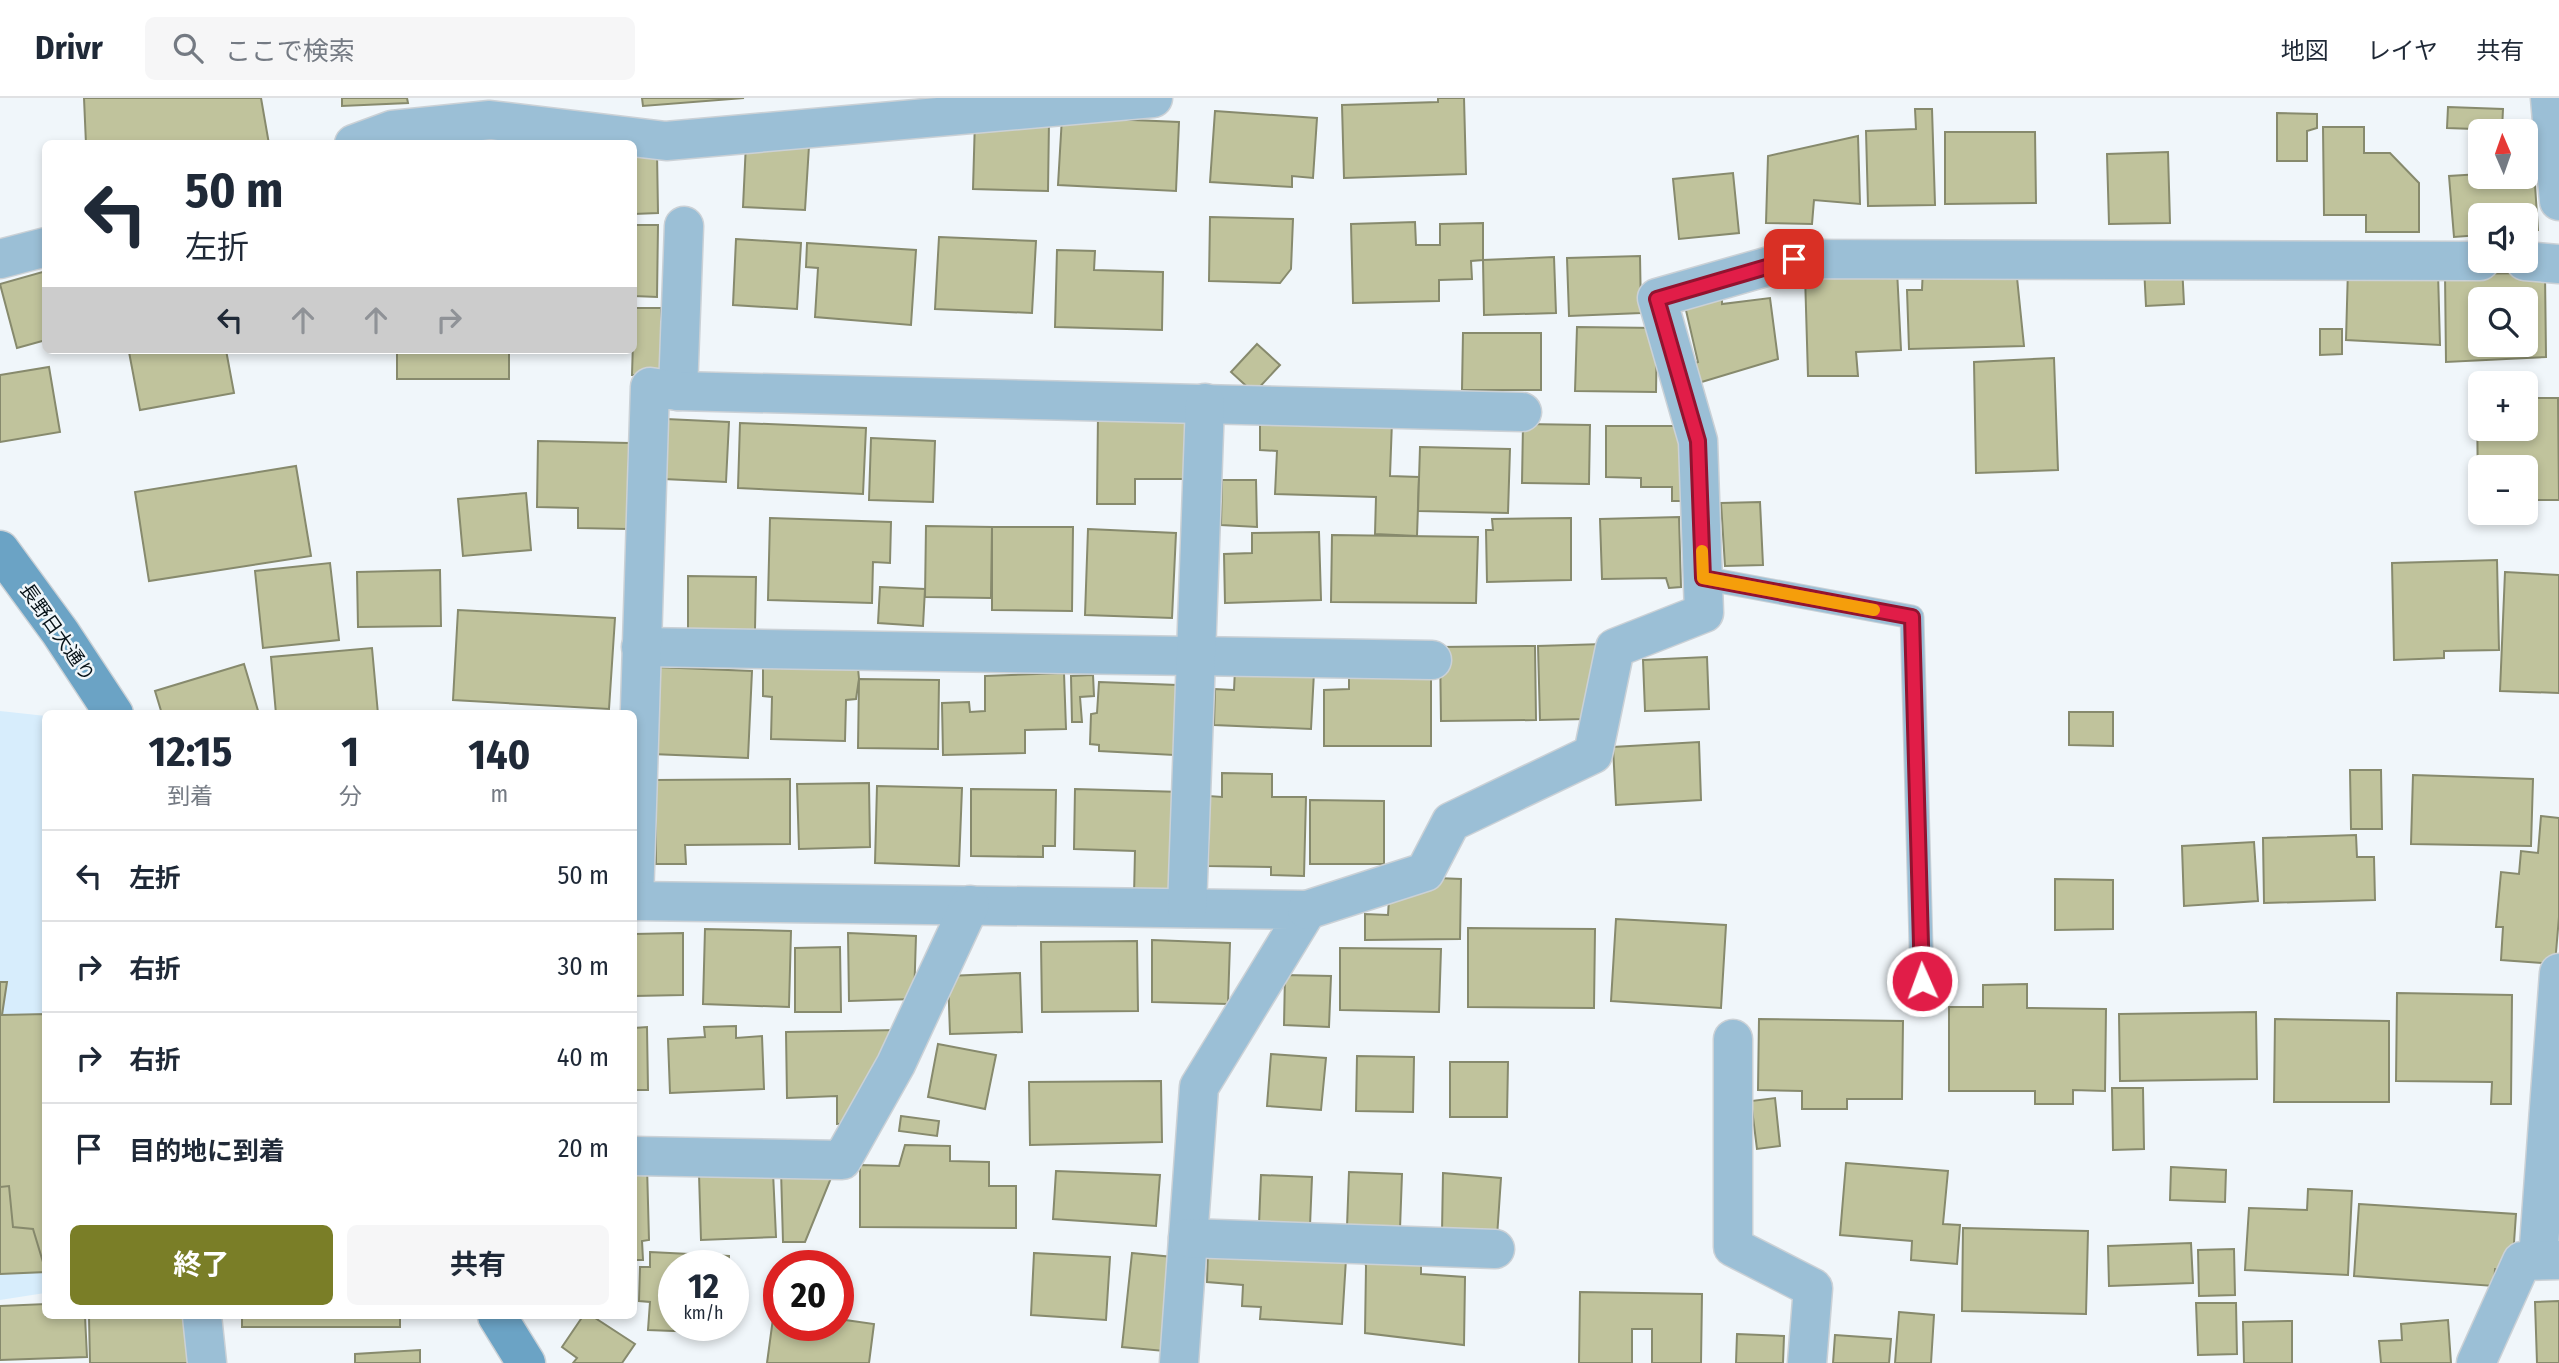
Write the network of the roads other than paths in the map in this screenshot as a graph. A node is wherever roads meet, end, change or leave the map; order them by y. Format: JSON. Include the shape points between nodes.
{"nodes":[{"id":1,"x":1153,"y":98,"type":"edge"},
{"id":2,"x":2550,"y":98,"type":"edge"},
{"id":3,"x":426,"y":112,"type":"edge"},
{"id":4,"x":365,"y":140,"type":"edge"},
{"id":5,"x":2559,"y":201,"type":"edge"},
{"id":6,"x":684,"y":226,"type":"dead end"},
{"id":7,"x":42,"y":248,"type":"edge"},
{"id":8,"x":0,"y":258,"type":"edge"},
{"id":9,"x":2468,"y":261,"type":"edge"},
{"id":10,"x":2538,"y":262,"type":"edge"},
{"id":11,"x":2559,"y":264,"type":"edge"},
{"id":12,"x":678,"y":391,"type":"junction"},
{"id":13,"x":1205,"y":403,"type":"junction"},
{"id":14,"x":1522,"y":412,"type":"dead end"},
{"id":15,"x":0,"y":550,"type":"edge"},
{"id":16,"x":1703,"y":578,"type":"junction"},
{"id":17,"x":641,"y":647,"type":"junction"},
{"id":18,"x":1196,"y":655,"type":"junction"},
{"id":19,"x":1432,"y":660,"type":"dead end"},
{"id":20,"x":111,"y":710,"type":"edge"},
{"id":21,"x":637,"y":792,"type":"edge"},
{"id":22,"x":637,"y":901,"type":"edge"},
{"id":23,"x":970,"y":905,"type":"junction"},
{"id":24,"x":1187,"y":908,"type":"junction"},
{"id":25,"x":1307,"y":910,"type":"junction"},
{"id":26,"x":2559,"y":973,"type":"edge"},
{"id":27,"x":1922,"y":981,"type":"dead end"},
{"id":28,"x":1733,"y":1039,"type":"dead end"},
{"id":29,"x":637,"y":1156,"type":"edge"},
{"id":30,"x":1188,"y":1238,"type":"junction"},
{"id":31,"x":1495,"y":1249,"type":"dead end"},
{"id":32,"x":2549,"y":1260,"type":"edge"},
{"id":33,"x":202,"y":1319,"type":"edge"},
{"id":34,"x":499,"y":1319,"type":"edge"},
{"id":35,"x":208,"y":1363,"type":"edge"},
{"id":36,"x":526,"y":1363,"type":"edge"},
{"id":37,"x":1179,"y":1363,"type":"edge"},
{"id":38,"x":1807,"y":1363,"type":"edge"},
{"id":39,"x":2476,"y":1363,"type":"edge"}],
"edges":[{"from":1,"to":3,"type":"street","via":[[666,141]]},
{"from":2,"to":5,"type":"street"},
{"from":3,"to":4,"type":"street"},
{"from":6,"to":12,"type":"street"},
{"from":7,"to":8,"type":"street"},
{"from":9,"to":16,"type":"street","via":[[1794,259],[1657,299],[1698,441]]},
{"from":10,"to":11,"type":"street"},
{"from":12,"to":13,"type":"street"},
{"from":12,"to":17,"type":"street","via":[[650,387]]},
{"from":13,"to":14,"type":"street"},
{"from":13,"to":18,"type":"street"},
{"from":15,"to":20,"type":"street","name":"長野日大通り"},
{"from":16,"to":25,"type":"street","via":[[1704,612],[1615,648],[1594,754],[1451,822],[1425,872]]},
{"from":16,"to":27,"type":"lane","via":[[1912,617]]},
{"from":17,"to":18,"type":"street"},
{"from":17,"to":21,"type":"street"},
{"from":18,"to":19,"type":"street"},
{"from":18,"to":24,"type":"street"},
{"from":22,"to":23,"type":"street"},
{"from":23,"to":24,"type":"street"},
{"from":23,"to":29,"type":"street","via":[[896,1064],[842,1160]]},
{"from":24,"to":25,"type":"street"},
{"from":25,"to":30,"type":"street","via":[[1199,1087]]},
{"from":26,"to":32,"type":"street"},
{"from":28,"to":38,"type":"street","via":[[1733,1247],[1813,1288]]},
{"from":30,"to":31,"type":"street"},
{"from":30,"to":37,"type":"street"},
{"from":32,"to":39,"type":"street","via":[[2522,1261]]},
{"from":33,"to":35,"type":"street"},
{"from":34,"to":36,"type":"street"}]}
